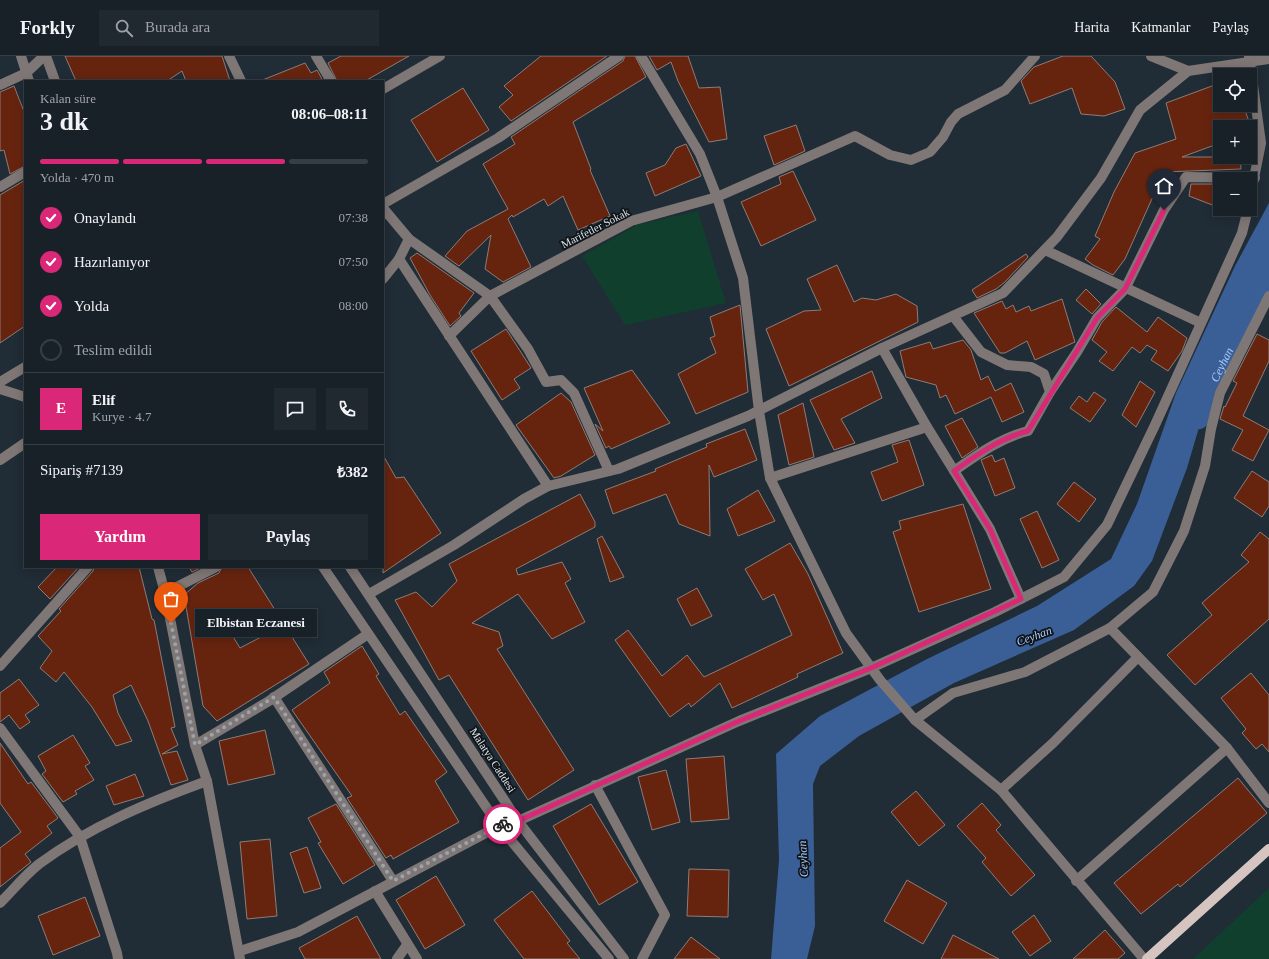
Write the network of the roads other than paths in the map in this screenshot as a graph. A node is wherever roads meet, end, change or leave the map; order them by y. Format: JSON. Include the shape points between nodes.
{"nodes":[{"id":1,"x":21,"y":56,"type":"edge"},
{"id":2,"x":45,"y":56,"type":"edge"},
{"id":3,"x":229,"y":56,"type":"edge"},
{"id":4,"x":316,"y":56,"type":"edge"},
{"id":5,"x":440,"y":56,"type":"edge"},
{"id":6,"x":619,"y":56,"type":"edge"},
{"id":7,"x":641,"y":56,"type":"edge"},
{"id":8,"x":1035,"y":56,"type":"edge"},
{"id":9,"x":1152,"y":56,"type":"edge"},
{"id":10,"x":1249,"y":59,"type":"edge"},
{"id":11,"x":1269,"y":59,"type":"edge"},
{"id":12,"x":1188,"y":71,"type":"junction"},
{"id":13,"x":28,"y":77,"type":"edge"},
{"id":14,"x":55,"y":80,"type":"edge"},
{"id":15,"x":240,"y":80,"type":"edge"},
{"id":16,"x":330,"y":80,"type":"edge"},
{"id":17,"x":0,"y":85,"type":"edge"},
{"id":18,"x":384,"y":88,"type":"edge"},
{"id":19,"x":1256,"y":172,"type":"edge"},
{"id":20,"x":24,"y":173,"type":"edge"},
{"id":21,"x":1213,"y":177,"type":"edge"},
{"id":22,"x":0,"y":187,"type":"edge"},
{"id":23,"x":717,"y":197,"type":"junction"},
{"id":24,"x":384,"y":203,"type":"edge"},
{"id":25,"x":384,"y":209,"type":"edge"},
{"id":26,"x":1246,"y":216,"type":"edge"},
{"id":27,"x":409,"y":239,"type":"junction"},
{"id":28,"x":1045,"y":250,"type":"junction"},
{"id":29,"x":399,"y":259,"type":"junction"},
{"id":30,"x":384,"y":278,"type":"edge"},
{"id":31,"x":1125,"y":289,"type":"junction"},
{"id":32,"x":490,"y":296,"type":"junction"},
{"id":33,"x":1269,"y":296,"type":"edge"},
{"id":34,"x":953,"y":316,"type":"junction"},
{"id":35,"x":1201,"y":323,"type":"junction"},
{"id":36,"x":449,"y":336,"type":"junction"},
{"id":37,"x":882,"y":348,"type":"junction"},
{"id":38,"x":24,"y":368,"type":"edge"},
{"id":39,"x":0,"y":382,"type":"edge"},
{"id":40,"x":0,"y":389,"type":"edge"},
{"id":41,"x":1050,"y":392,"type":"junction"},
{"id":42,"x":24,"y":397,"type":"edge"},
{"id":43,"x":759,"y":411,"type":"junction"},
{"id":44,"x":927,"y":427,"type":"junction"},
{"id":45,"x":24,"y":444,"type":"edge"},
{"id":46,"x":0,"y":460,"type":"edge"},
{"id":47,"x":609,"y":471,"type":"junction"},
{"id":48,"x":954,"y":471,"type":"junction"},
{"id":49,"x":770,"y":478,"type":"junction"},
{"id":50,"x":548,"y":486,"type":"junction"},
{"id":51,"x":87,"y":568,"type":"edge"},
{"id":52,"x":158,"y":568,"type":"edge"},
{"id":53,"x":214,"y":568,"type":"edge"},
{"id":54,"x":324,"y":568,"type":"edge"},
{"id":55,"x":351,"y":568,"type":"edge"},
{"id":56,"x":165,"y":593,"type":"junction"},
{"id":57,"x":369,"y":594,"type":"junction"},
{"id":58,"x":1021,"y":599,"type":"junction"},
{"id":59,"x":1110,"y":628,"type":"junction"},
{"id":60,"x":368,"y":634,"type":"junction"},
{"id":61,"x":1138,"y":657,"type":"junction"},
{"id":62,"x":0,"y":666,"type":"edge"},
{"id":63,"x":871,"y":668,"type":"junction"},
{"id":64,"x":274,"y":697,"type":"junction"},
{"id":65,"x":915,"y":720,"type":"junction"},
{"id":66,"x":0,"y":728,"type":"edge"},
{"id":67,"x":195,"y":745,"type":"junction"},
{"id":68,"x":1227,"y":748,"type":"junction"},
{"id":69,"x":207,"y":781,"type":"junction"},
{"id":70,"x":595,"y":785,"type":"junction"},
{"id":71,"x":1001,"y":790,"type":"junction"},
{"id":72,"x":1269,"y":803,"type":"edge"},
{"id":73,"x":518,"y":821,"type":"junction"},
{"id":74,"x":499,"y":826,"type":"junction"},
{"id":75,"x":80,"y":837,"type":"junction"},
{"id":76,"x":1269,"y":849,"type":"edge"},
{"id":77,"x":393,"y":881,"type":"junction"},
{"id":78,"x":1076,"y":881,"type":"junction"},
{"id":79,"x":375,"y":891,"type":"junction"},
{"id":80,"x":0,"y":903,"type":"edge"},
{"id":81,"x":407,"y":945,"type":"junction"},
{"id":82,"x":240,"y":955,"type":"edge"},
{"id":83,"x":118,"y":959,"type":"edge"},
{"id":84,"x":397,"y":959,"type":"edge"},
{"id":85,"x":417,"y":959,"type":"edge"},
{"id":86,"x":609,"y":959,"type":"edge"},
{"id":87,"x":624,"y":959,"type":"edge"},
{"id":88,"x":642,"y":959,"type":"edge"},
{"id":89,"x":1144,"y":959,"type":"edge"},
{"id":90,"x":1147,"y":959,"type":"edge"}],
"edges":[{"from":1,"to":13,"type":"street"},
{"from":2,"to":13,"type":"street"},
{"from":2,"to":14,"type":"street"},
{"from":3,"to":15,"type":"street"},
{"from":4,"to":16,"type":"street"},
{"from":5,"to":18,"type":"street"},
{"from":6,"to":24,"type":"street","via":[[498,138]]},
{"from":7,"to":23,"type":"street","via":[[700,154]]},
{"from":8,"to":23,"type":"street","name":"Marifetler Sokak","via":[[1005,90],[958,114],[930,152],[911,160],[890,155],[855,136]]},
{"from":9,"to":12,"type":"street"},
{"from":10,"to":11,"type":"street"},
{"from":10,"to":12,"type":"street"},
{"from":10,"to":19,"type":"street","via":[[1261,143]]},
{"from":12,"to":28,"type":"street","via":[[1140,110],[1100,178],[1058,237]]},
{"from":13,"to":17,"type":"street"},
{"from":20,"to":22,"type":"street"},
{"from":21,"to":31,"type":"street","via":[[1186,177],[1164,210]]},
{"from":23,"to":32,"type":"street","name":"Marifetler Sokak","via":[[631,221]]},
{"from":23,"to":43,"type":"street","via":[[743,278]]},
{"from":25,"to":27,"type":"street"},
{"from":26,"to":35,"type":"street","via":[[1242,233]]},
{"from":27,"to":29,"type":"street"},
{"from":27,"to":32,"type":"street"},
{"from":28,"to":31,"type":"street"},
{"from":28,"to":34,"type":"street","via":[[1003,293]]},
{"from":29,"to":30,"type":"street"},
{"from":29,"to":36,"type":"street"},
{"from":31,"to":35,"type":"street"},
{"from":31,"to":41,"type":"street","via":[[1097,318]]},
{"from":32,"to":36,"type":"street","name":"Marifetler Sokak"},
{"from":32,"to":47,"type":"street","via":[[528,349],[546,382],[561,380],[574,393]]},
{"from":33,"to":59,"type":"street","via":[[1220,393],[1205,466],[1184,531],[1153,592]]},
{"from":34,"to":37,"type":"street"},
{"from":34,"to":41,"type":"street","via":[[981,352],[1007,365],[1031,367],[1044,374]]},
{"from":35,"to":58,"type":"street","via":[[1107,524],[1064,577]]},
{"from":36,"to":50,"type":"street"},
{"from":37,"to":43,"type":"street"},
{"from":37,"to":44,"type":"street"},
{"from":38,"to":39,"type":"street"},
{"from":40,"to":42,"type":"street"},
{"from":41,"to":48,"type":"street","via":[[1028,431],[1016,434],[989,448]]},
{"from":43,"to":47,"type":"street"},
{"from":43,"to":49,"type":"street"},
{"from":44,"to":48,"type":"street"},
{"from":44,"to":49,"type":"street"},
{"from":45,"to":46,"type":"street"},
{"from":47,"to":50,"type":"street"},
{"from":48,"to":58,"type":"street","via":[[990,529]]},
{"from":49,"to":63,"type":"street","via":[[846,633]]},
{"from":50,"to":57,"type":"street"},
{"from":51,"to":62,"type":"street"},
{"from":52,"to":56,"type":"street"},
{"from":53,"to":56,"type":"street"},
{"from":54,"to":60,"type":"street"},
{"from":55,"to":57,"type":"street","name":"Malatya Caddesi"},
{"from":56,"to":67,"type":"street"},
{"from":57,"to":73,"type":"street","name":"Malatya Caddesi"},
{"from":58,"to":63,"type":"street"},
{"from":59,"to":61,"type":"street"},
{"from":59,"to":65,"type":"street","via":[[1025,672],[953,693]]},
{"from":60,"to":64,"type":"street"},
{"from":60,"to":74,"type":"street"},
{"from":61,"to":68,"type":"street"},
{"from":61,"to":71,"type":"street","via":[[1053,743]]},
{"from":63,"to":65,"type":"street"},
{"from":63,"to":70,"type":"street","via":[[739,721]]},
{"from":64,"to":67,"type":"street"},
{"from":64,"to":77,"type":"street"},
{"from":65,"to":71,"type":"street"},
{"from":66,"to":75,"type":"street"},
{"from":67,"to":69,"type":"street"},
{"from":68,"to":72,"type":"street"},
{"from":68,"to":78,"type":"street"},
{"from":69,"to":75,"type":"street","via":[[159,799]]},
{"from":69,"to":82,"type":"street"},
{"from":70,"to":73,"type":"street"},
{"from":70,"to":88,"type":"street","via":[[665,916]]},
{"from":71,"to":78,"type":"street"},
{"from":73,"to":74,"type":"street"},
{"from":73,"to":87,"type":"street","name":"Malatya Caddesi"},
{"from":74,"to":77,"type":"street"},
{"from":74,"to":86,"type":"street"},
{"from":75,"to":80,"type":"street","via":[[38,865]]},
{"from":75,"to":83,"type":"street"},
{"from":76,"to":90,"type":"main road"},
{"from":77,"to":79,"type":"street"},
{"from":78,"to":89,"type":"street"},
{"from":79,"to":81,"type":"street"},
{"from":79,"to":82,"type":"street","via":[[298,932]]},
{"from":81,"to":84,"type":"street"},
{"from":81,"to":85,"type":"street"}]}
